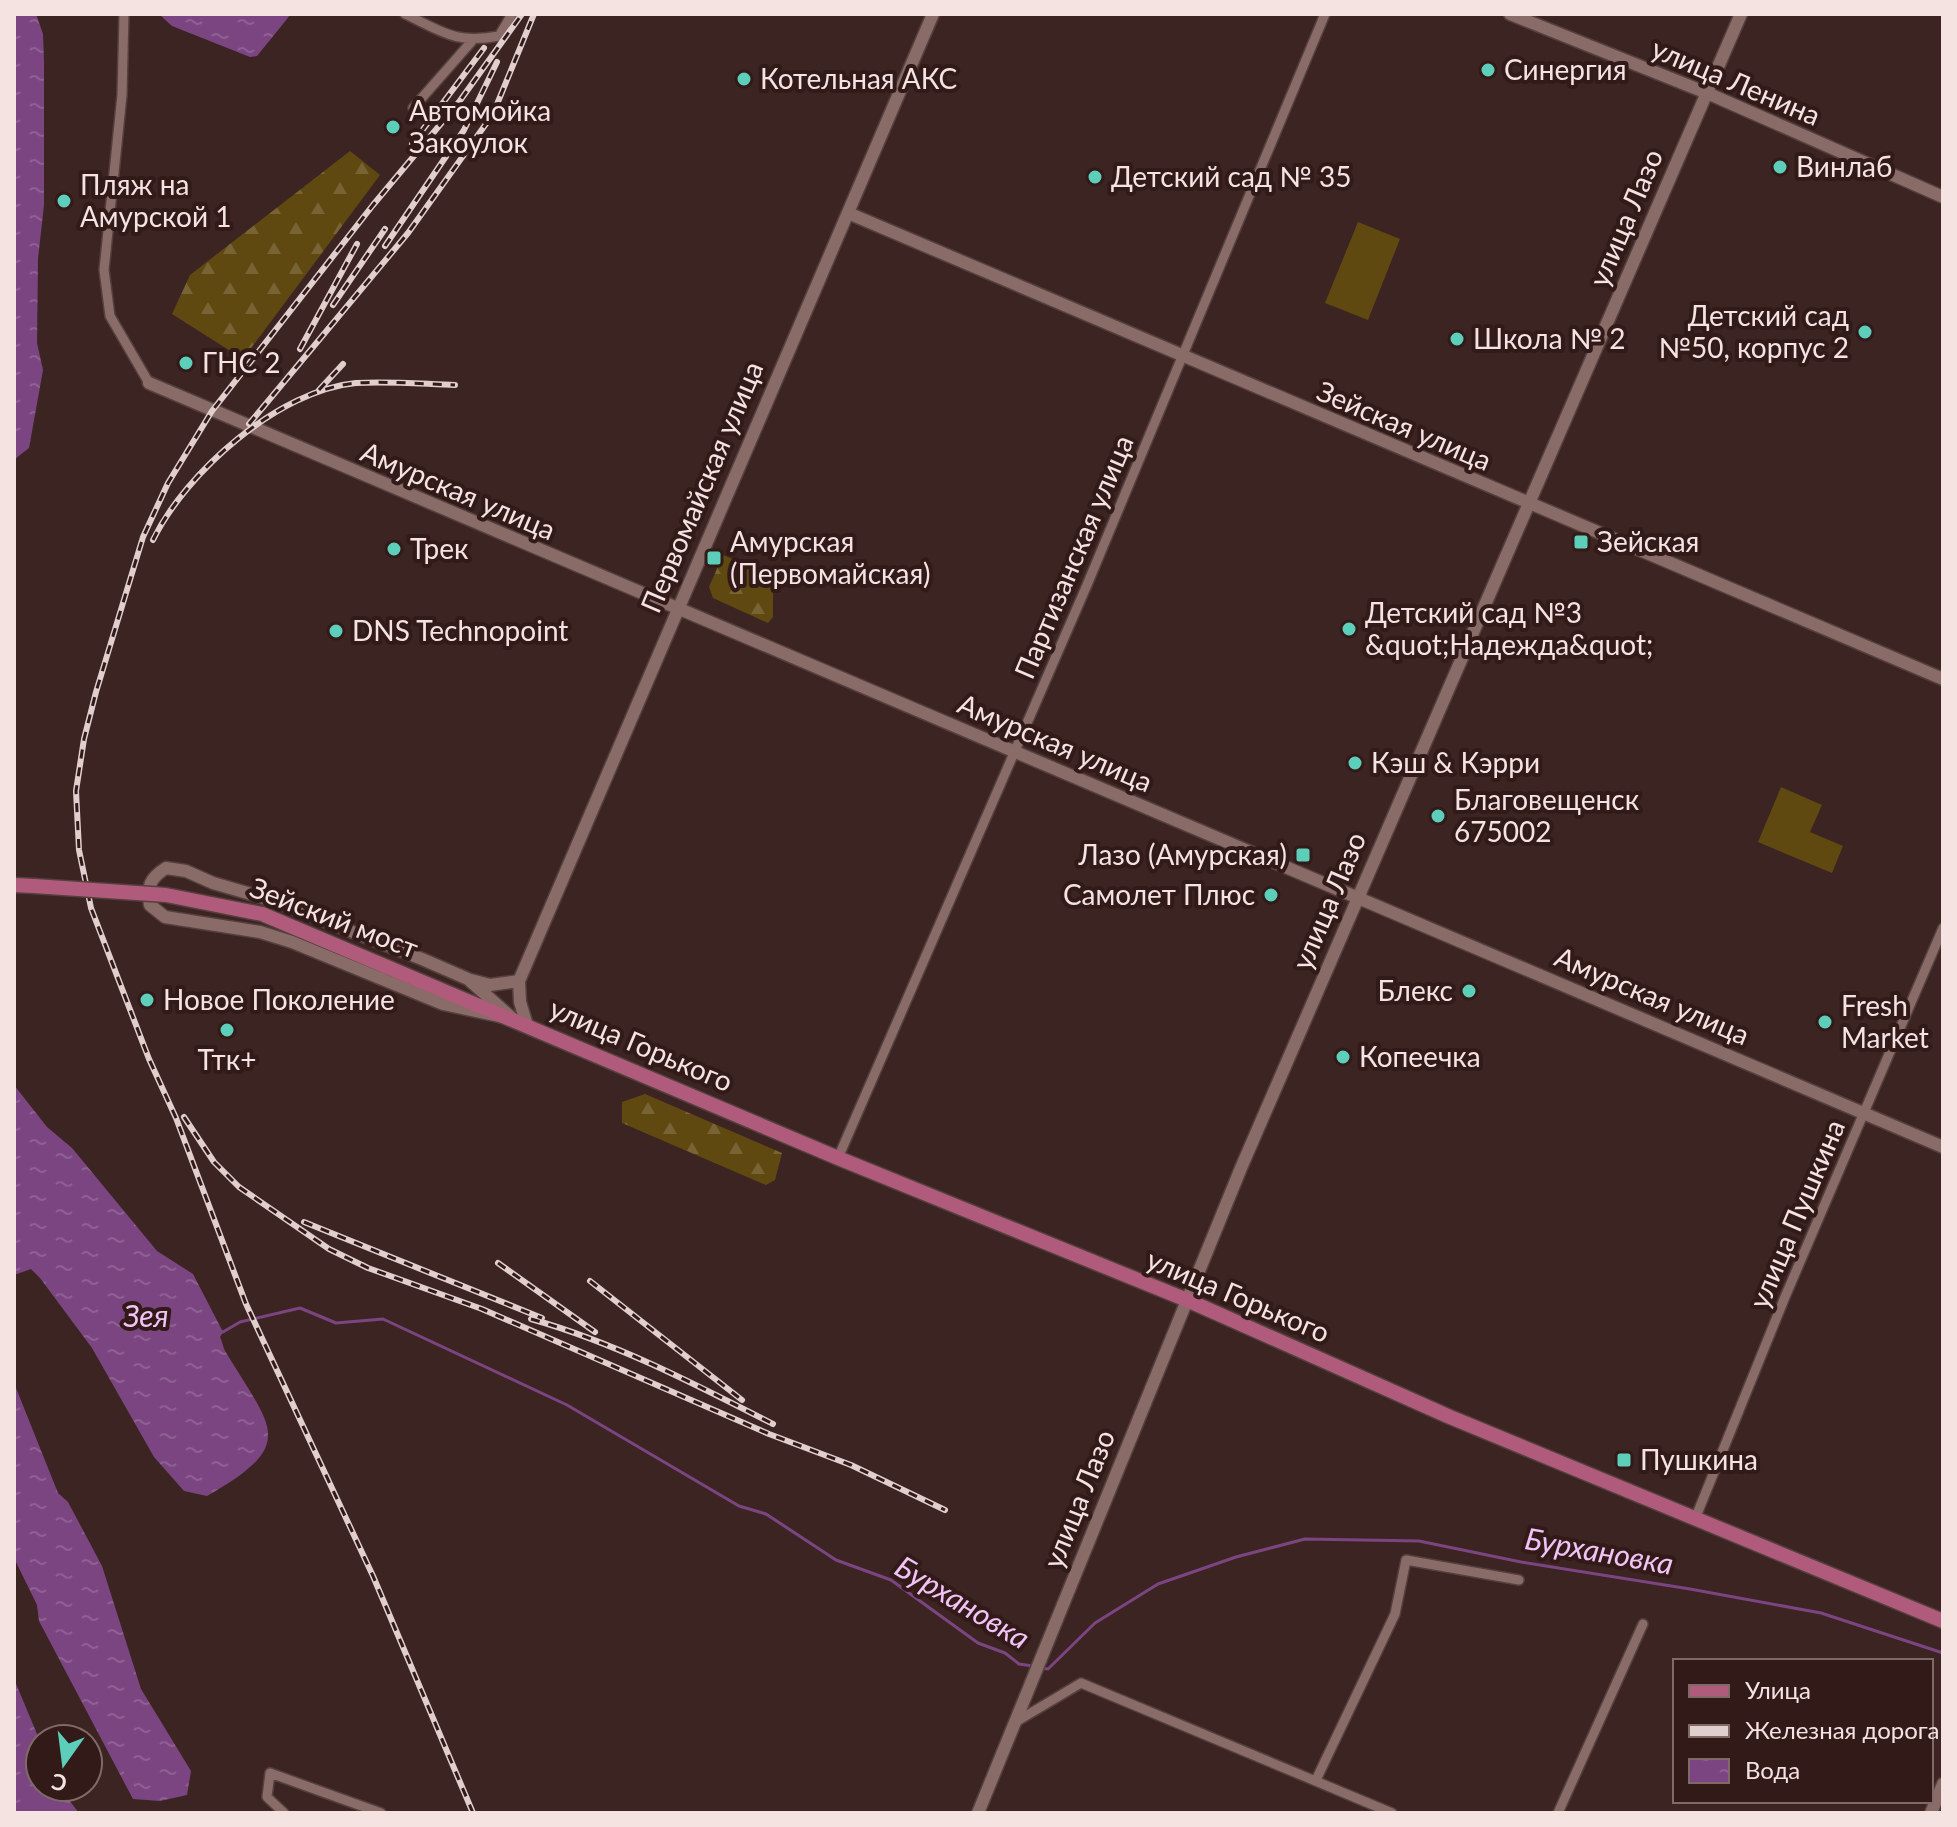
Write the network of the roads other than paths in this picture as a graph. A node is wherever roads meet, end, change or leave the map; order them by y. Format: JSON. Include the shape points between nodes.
{"nodes":[{"id":1,"x":124,"y":14,"type":"edge"},
{"id":2,"x":405,"y":14,"type":"edge"},
{"id":3,"x":512,"y":14,"type":"edge"},
{"id":4,"x":933,"y":14,"type":"edge"},
{"id":5,"x":1325,"y":14,"type":"edge"},
{"id":6,"x":1510,"y":14,"type":"edge"},
{"id":7,"x":1741,"y":14,"type":"edge"},
{"id":8,"x":472,"y":41,"type":"junction"},
{"id":9,"x":1707,"y":93,"type":"junction"},
{"id":10,"x":413,"y":108,"type":"dead end"},
{"id":11,"x":1943,"y":197,"type":"edge"},
{"id":12,"x":848,"y":213,"type":"junction"},
{"id":13,"x":1184,"y":355,"type":"junction"},
{"id":14,"x":149,"y":383,"type":"joint"},
{"id":15,"x":1529,"y":505,"type":"junction"},
{"id":16,"x":675,"y":610,"type":"junction"},
{"id":17,"x":1943,"y":679,"type":"edge"},
{"id":18,"x":1015,"y":751,"type":"junction"},
{"id":19,"x":14,"y":885,"type":"edge"},
{"id":20,"x":1358,"y":896,"type":"junction"},
{"id":21,"x":1943,"y":928,"type":"edge"},
{"id":22,"x":1939,"y":947,"type":"edge"},
{"id":23,"x":468,"y":979,"type":"junction"},
{"id":24,"x":519,"y":981,"type":"junction"},
{"id":25,"x":520,"y":1022,"type":"junction"},
{"id":26,"x":1864,"y":1113,"type":"junction"},
{"id":27,"x":1943,"y":1147,"type":"edge"},
{"id":28,"x":838,"y":1158,"type":"junction"},
{"id":29,"x":1187,"y":1300,"type":"junction"},
{"id":30,"x":1695,"y":1519,"type":"junction"},
{"id":31,"x":1519,"y":1580,"type":"dead end"},
{"id":32,"x":1943,"y":1621,"type":"edge"},
{"id":33,"x":1643,"y":1624,"type":"dead end"},
{"id":34,"x":1014,"y":1723,"type":"junction"},
{"id":35,"x":1316,"y":1780,"type":"junction"},
{"id":36,"x":1943,"y":1784,"type":"edge"},
{"id":37,"x":284,"y":1813,"type":"edge"},
{"id":38,"x":381,"y":1813,"type":"edge"},
{"id":39,"x":978,"y":1813,"type":"edge"},
{"id":40,"x":1392,"y":1813,"type":"edge"},
{"id":41,"x":1558,"y":1813,"type":"edge"},
{"id":42,"x":1931,"y":1813,"type":"edge"}],
"edges":[{"from":1,"to":14,"type":"street","via":[[122,95],[104,270],[110,316]]},
{"from":2,"to":8,"type":"street","via":[[449,38]]},
{"from":3,"to":8,"type":"street","via":[[499,36]]},
{"from":4,"to":12,"type":"street","name":"Первомайская улица"},
{"from":5,"to":13,"type":"street","name":"Партизанская улица"},
{"from":6,"to":9,"type":"street","name":"улица Ленина"},
{"from":7,"to":9,"type":"street","name":"улица Лазо"},
{"from":8,"to":10,"type":"street"},
{"from":9,"to":11,"type":"street","name":"улица Ленина"},
{"from":9,"to":15,"type":"street","name":"улица Лазо"},
{"from":12,"to":13,"type":"street","name":"Зейская улица"},
{"from":12,"to":16,"type":"street","name":"Первомайская улица"},
{"from":13,"to":15,"type":"street","name":"Зейская улица"},
{"from":13,"to":18,"type":"street","name":"Партизанская улица"},
{"from":14,"to":16,"type":"street","name":"Амурская улица"},
{"from":15,"to":17,"type":"street","name":"Зейская улица"},
{"from":15,"to":20,"type":"street","name":"улица Лазо"},
{"from":16,"to":18,"type":"street","name":"Амурская улица"},
{"from":16,"to":24,"type":"street","name":"Первомайская улица"},
{"from":18,"to":20,"type":"street","name":"Амурская улица"},
{"from":18,"to":28,"type":"street","name":"Партизанская улица"},
{"from":19,"to":25,"type":"main road","name":"Зейский мост","bridge":true,"via":[[166,895],[262,914]]},
{"from":20,"to":26,"type":"street","name":"Амурская улица"},
{"from":20,"to":29,"type":"street","name":"улица Лазо"},
{"from":21,"to":22,"type":"street","name":"улица Пушкина"},
{"from":22,"to":26,"type":"street","name":"улица Пушкина"},
{"from":23,"to":24,"type":"street","via":[[490,985]]},
{"from":23,"to":25,"type":"street","name":"улица Горького"},
{"from":23,"to":25,"type":"street","name":"улица Горького","via":[[352,930],[186,871],[166,868],[153,876],[148,891],[150,905],[165,917],[260,932],[443,1004]]},
{"from":24,"to":25,"type":"street"},
{"from":25,"to":28,"type":"main road","name":"улица Горького"},
{"from":26,"to":27,"type":"street","name":"Амурская улица"},
{"from":26,"to":30,"type":"street","name":"улица Пушкина"},
{"from":28,"to":29,"type":"main road","name":"улица Горького"},
{"from":29,"to":30,"type":"main road","name":"улица Горького"},
{"from":29,"to":34,"type":"street","name":"улица Лазо"},
{"from":30,"to":32,"type":"main road","name":"улица Горького"},
{"from":31,"to":35,"type":"street","via":[[1406,1560],[1395,1614]]},
{"from":33,"to":41,"type":"street"},
{"from":34,"to":35,"type":"street","via":[[1081,1683]]},
{"from":34,"to":39,"type":"street","name":"улица Лазо"},
{"from":35,"to":40,"type":"street"},
{"from":36,"to":42,"type":"street"},
{"from":37,"to":38,"type":"street","via":[[267,1797],[270,1773]]}]}
